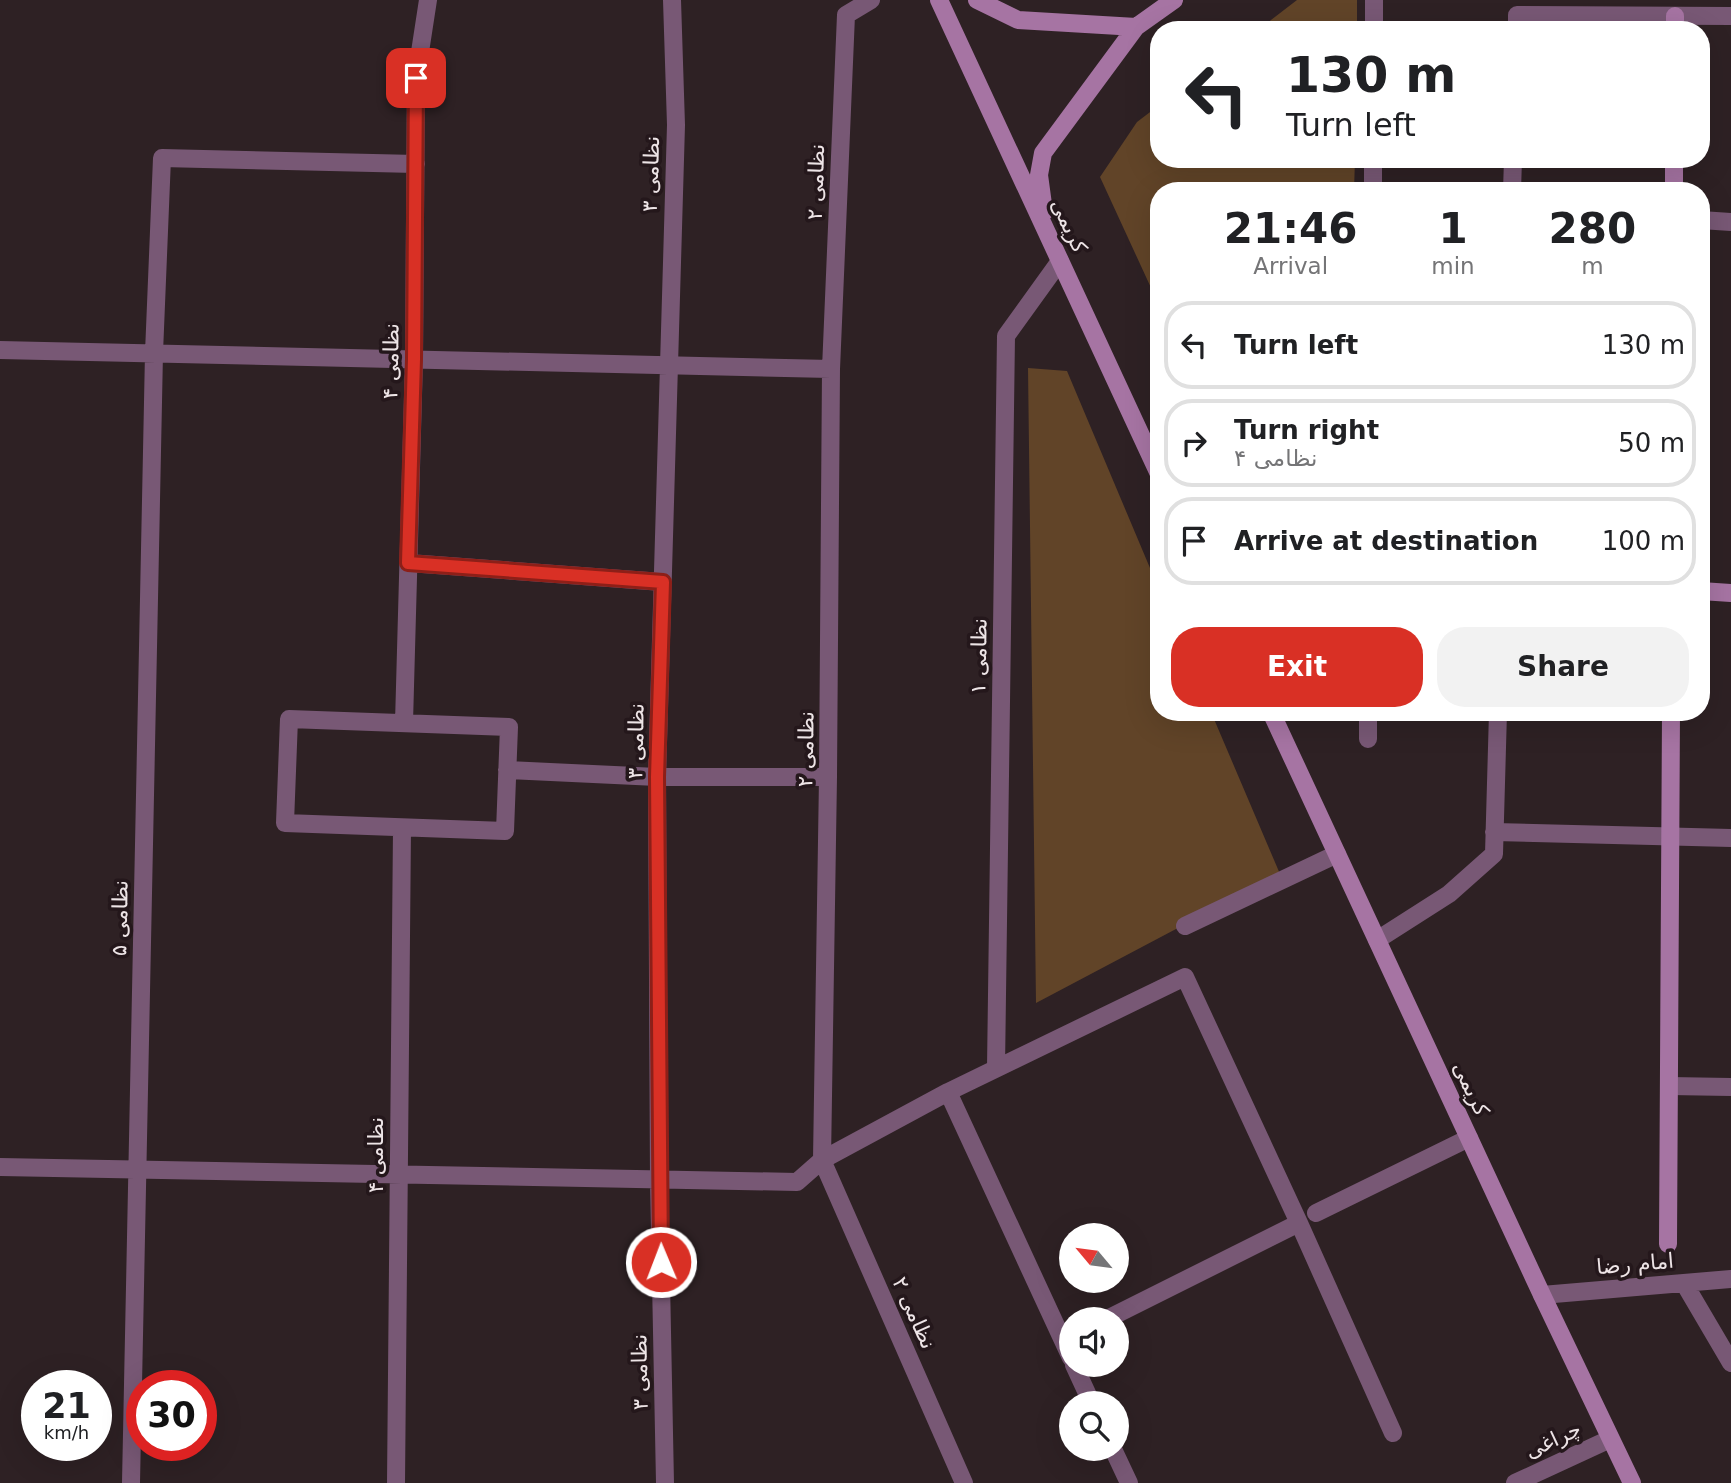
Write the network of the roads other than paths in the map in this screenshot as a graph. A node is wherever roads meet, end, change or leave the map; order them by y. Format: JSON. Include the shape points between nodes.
{"nodes":[{"id":1,"x":428,"y":0,"type":"edge"},
{"id":2,"x":672,"y":0,"type":"edge"},
{"id":3,"x":871,"y":0,"type":"edge"},
{"id":4,"x":939,"y":0,"type":"edge"},
{"id":5,"x":977,"y":0,"type":"edge"},
{"id":6,"x":1174,"y":0,"type":"edge"},
{"id":7,"x":1374,"y":0,"type":"edge"},
{"id":8,"x":1731,"y":16,"type":"edge"},
{"id":9,"x":1374,"y":21,"type":"edge"},
{"id":10,"x":1517,"y":21,"type":"edge"},
{"id":11,"x":1636,"y":21,"type":"edge"},
{"id":12,"x":1691,"y":21,"type":"edge"},
{"id":13,"x":1136,"y":27,"type":"junction"},
{"id":14,"x":416,"y":164,"type":"junction"},
{"id":15,"x":1710,"y":221,"type":"edge"},
{"id":16,"x":1731,"y":222,"type":"edge"},
{"id":17,"x":1047,"y":232,"type":"junction"},
{"id":18,"x":1060,"y":261,"type":"junction"},
{"id":19,"x":0,"y":350,"type":"edge"},
{"id":20,"x":154,"y":354,"type":"junction"},
{"id":21,"x":414,"y":359,"type":"junction"},
{"id":22,"x":668,"y":365,"type":"junction"},
{"id":23,"x":831,"y":369,"type":"junction"},
{"id":24,"x":1150,"y":455,"type":"edge"},
{"id":25,"x":408,"y":563,"type":"junction"},
{"id":26,"x":663,"y":582,"type":"junction"},
{"id":27,"x":1710,"y":592,"type":"edge"},
{"id":28,"x":1731,"y":593,"type":"edge"},
{"id":29,"x":1274,"y":721,"type":"edge"},
{"id":30,"x":1368,"y":721,"type":"edge"},
{"id":31,"x":1498,"y":721,"type":"edge"},
{"id":32,"x":1671,"y":721,"type":"edge"},
{"id":33,"x":404,"y":723,"type":"junction"},
{"id":34,"x":1368,"y":739,"type":"dead end"},
{"id":35,"x":507,"y":770,"type":"junction"},
{"id":36,"x":657,"y":777,"type":"junction"},
{"id":37,"x":828,"y":777,"type":"junction"},
{"id":38,"x":402,"y":828,"type":"junction"},
{"id":39,"x":1494,"y":832,"type":"junction"},
{"id":40,"x":1670,"y":836,"type":"junction"},
{"id":41,"x":1731,"y":838,"type":"edge"},
{"id":42,"x":1337,"y":854,"type":"junction"},
{"id":43,"x":1185,"y":926,"type":"dead end"},
{"id":44,"x":1377,"y":940,"type":"junction"},
{"id":45,"x":996,"y":1068,"type":"junction"},
{"id":46,"x":1669,"y":1086,"type":"junction"},
{"id":47,"x":1731,"y":1087,"type":"edge"},
{"id":48,"x":948,"y":1092,"type":"junction"},
{"id":49,"x":1469,"y":1138,"type":"junction"},
{"id":50,"x":822,"y":1160,"type":"junction"},
{"id":51,"x":0,"y":1167,"type":"edge"},
{"id":52,"x":138,"y":1170,"type":"junction"},
{"id":53,"x":399,"y":1175,"type":"junction"},
{"id":54,"x":659,"y":1180,"type":"junction"},
{"id":55,"x":1316,"y":1213,"type":"dead end"},
{"id":56,"x":1299,"y":1223,"type":"junction"},
{"id":57,"x":1668,"y":1244,"type":"dead end"},
{"id":58,"x":1731,"y":1279,"type":"edge"},
{"id":59,"x":1684,"y":1283,"type":"junction"},
{"id":60,"x":1542,"y":1295,"type":"junction"},
{"id":61,"x":1129,"y":1308,"type":"edge"},
{"id":62,"x":1059,"y":1321,"type":"edge"},
{"id":63,"x":1731,"y":1363,"type":"edge"},
{"id":64,"x":1393,"y":1433,"type":"dead end"},
{"id":65,"x":1610,"y":1438,"type":"junction"},
{"id":66,"x":1119,"y":1461,"type":"edge"},
{"id":67,"x":131,"y":1483,"type":"edge"},
{"id":68,"x":396,"y":1483,"type":"edge"},
{"id":69,"x":665,"y":1483,"type":"edge"},
{"id":70,"x":964,"y":1483,"type":"edge"},
{"id":71,"x":1129,"y":1483,"type":"edge"},
{"id":72,"x":1515,"y":1483,"type":"edge"},
{"id":73,"x":1632,"y":1483,"type":"edge"}],
"edges":[{"from":1,"to":14,"type":"street","name":"نظامی ۴","via":[[416,78]]},
{"from":2,"to":22,"type":"street","name":"نظامی ۳","via":[[676,125]]},
{"from":3,"to":23,"type":"street","name":"نظامی ۲","via":[[846,15]]},
{"from":4,"to":17,"type":"street","name":"کریمی"},
{"from":5,"to":13,"type":"street","via":[[1018,20]]},
{"from":6,"to":13,"type":"street"},
{"from":7,"to":9,"type":"street"},
{"from":8,"to":12,"type":"street"},
{"from":10,"to":11,"type":"street","via":[[1517,15]]},
{"from":13,"to":17,"type":"street","via":[[1042,153],[1039,175]]},
{"from":14,"to":20,"type":"street","name":"نظامی ۵","via":[[162,158]]},
{"from":14,"to":21,"type":"street","name":"نظامی ۴"},
{"from":15,"to":16,"type":"street"},
{"from":17,"to":18,"type":"street","name":"کریمی"},
{"from":18,"to":24,"type":"street","name":"کریمی"},
{"from":18,"to":45,"type":"street","name":"نظامی ۱","via":[[1006,336]]},
{"from":19,"to":20,"type":"street"},
{"from":20,"to":21,"type":"street"},
{"from":20,"to":52,"type":"street","name":"نظامی ۵"},
{"from":21,"to":22,"type":"street"},
{"from":21,"to":25,"type":"street","name":"نظامی ۴"},
{"from":22,"to":23,"type":"street"},
{"from":22,"to":26,"type":"street","name":"نظامی ۳"},
{"from":23,"to":37,"type":"street","name":"نظامی ۲"},
{"from":25,"to":26,"type":"street"},
{"from":25,"to":33,"type":"street","name":"نظامی ۴"},
{"from":26,"to":36,"type":"street","name":"نظامی ۳"},
{"from":27,"to":28,"type":"street"},
{"from":29,"to":42,"type":"street","name":"کریمی"},
{"from":30,"to":34,"type":"street"},
{"from":31,"to":39,"type":"street"},
{"from":32,"to":40,"type":"street"},
{"from":33,"to":35,"type":"street","via":[[509,727]]},
{"from":33,"to":38,"type":"street","via":[[289,719],[285,823]]},
{"from":35,"to":36,"type":"street"},
{"from":35,"to":38,"type":"street","via":[[505,831]]},
{"from":36,"to":37,"type":"street"},
{"from":36,"to":54,"type":"street","name":"نظامی ۳"},
{"from":37,"to":50,"type":"street","name":"نظامی ۲"},
{"from":38,"to":53,"type":"street","name":"نظامی ۴"},
{"from":39,"to":40,"type":"street"},
{"from":39,"to":44,"type":"street","via":[[1494,854],[1449,894]]},
{"from":40,"to":41,"type":"street"},
{"from":40,"to":46,"type":"street"},
{"from":42,"to":43,"type":"street"},
{"from":42,"to":44,"type":"street","name":"کریمی"},
{"from":44,"to":49,"type":"street","name":"کریمی"},
{"from":45,"to":48,"type":"street"},
{"from":45,"to":56,"type":"street","via":[[1185,976]]},
{"from":46,"to":47,"type":"street"},
{"from":46,"to":57,"type":"street"},
{"from":48,"to":50,"type":"street"},
{"from":48,"to":62,"type":"street"},
{"from":49,"to":55,"type":"street"},
{"from":49,"to":60,"type":"street","name":"کریمی"},
{"from":50,"to":54,"type":"street","via":[[797,1182]]},
{"from":50,"to":70,"type":"street","name":"نظامی ۲"},
{"from":51,"to":52,"type":"street"},
{"from":52,"to":53,"type":"street"},
{"from":52,"to":67,"type":"street","name":"نظامی ۵"},
{"from":53,"to":54,"type":"street"},
{"from":53,"to":68,"type":"street","name":"نظامی ۴"},
{"from":54,"to":69,"type":"street","name":"نظامی ۳"},
{"from":56,"to":61,"type":"street"},
{"from":56,"to":64,"type":"street"},
{"from":58,"to":59,"type":"street","name":"امام رضا"},
{"from":59,"to":60,"type":"street","name":"امام رضا"},
{"from":59,"to":63,"type":"street"},
{"from":60,"to":65,"type":"street","name":"کریمی"},
{"from":65,"to":72,"type":"street","name":"چراغی"},
{"from":65,"to":73,"type":"street","name":"کریمی"},
{"from":66,"to":71,"type":"street"}]}
